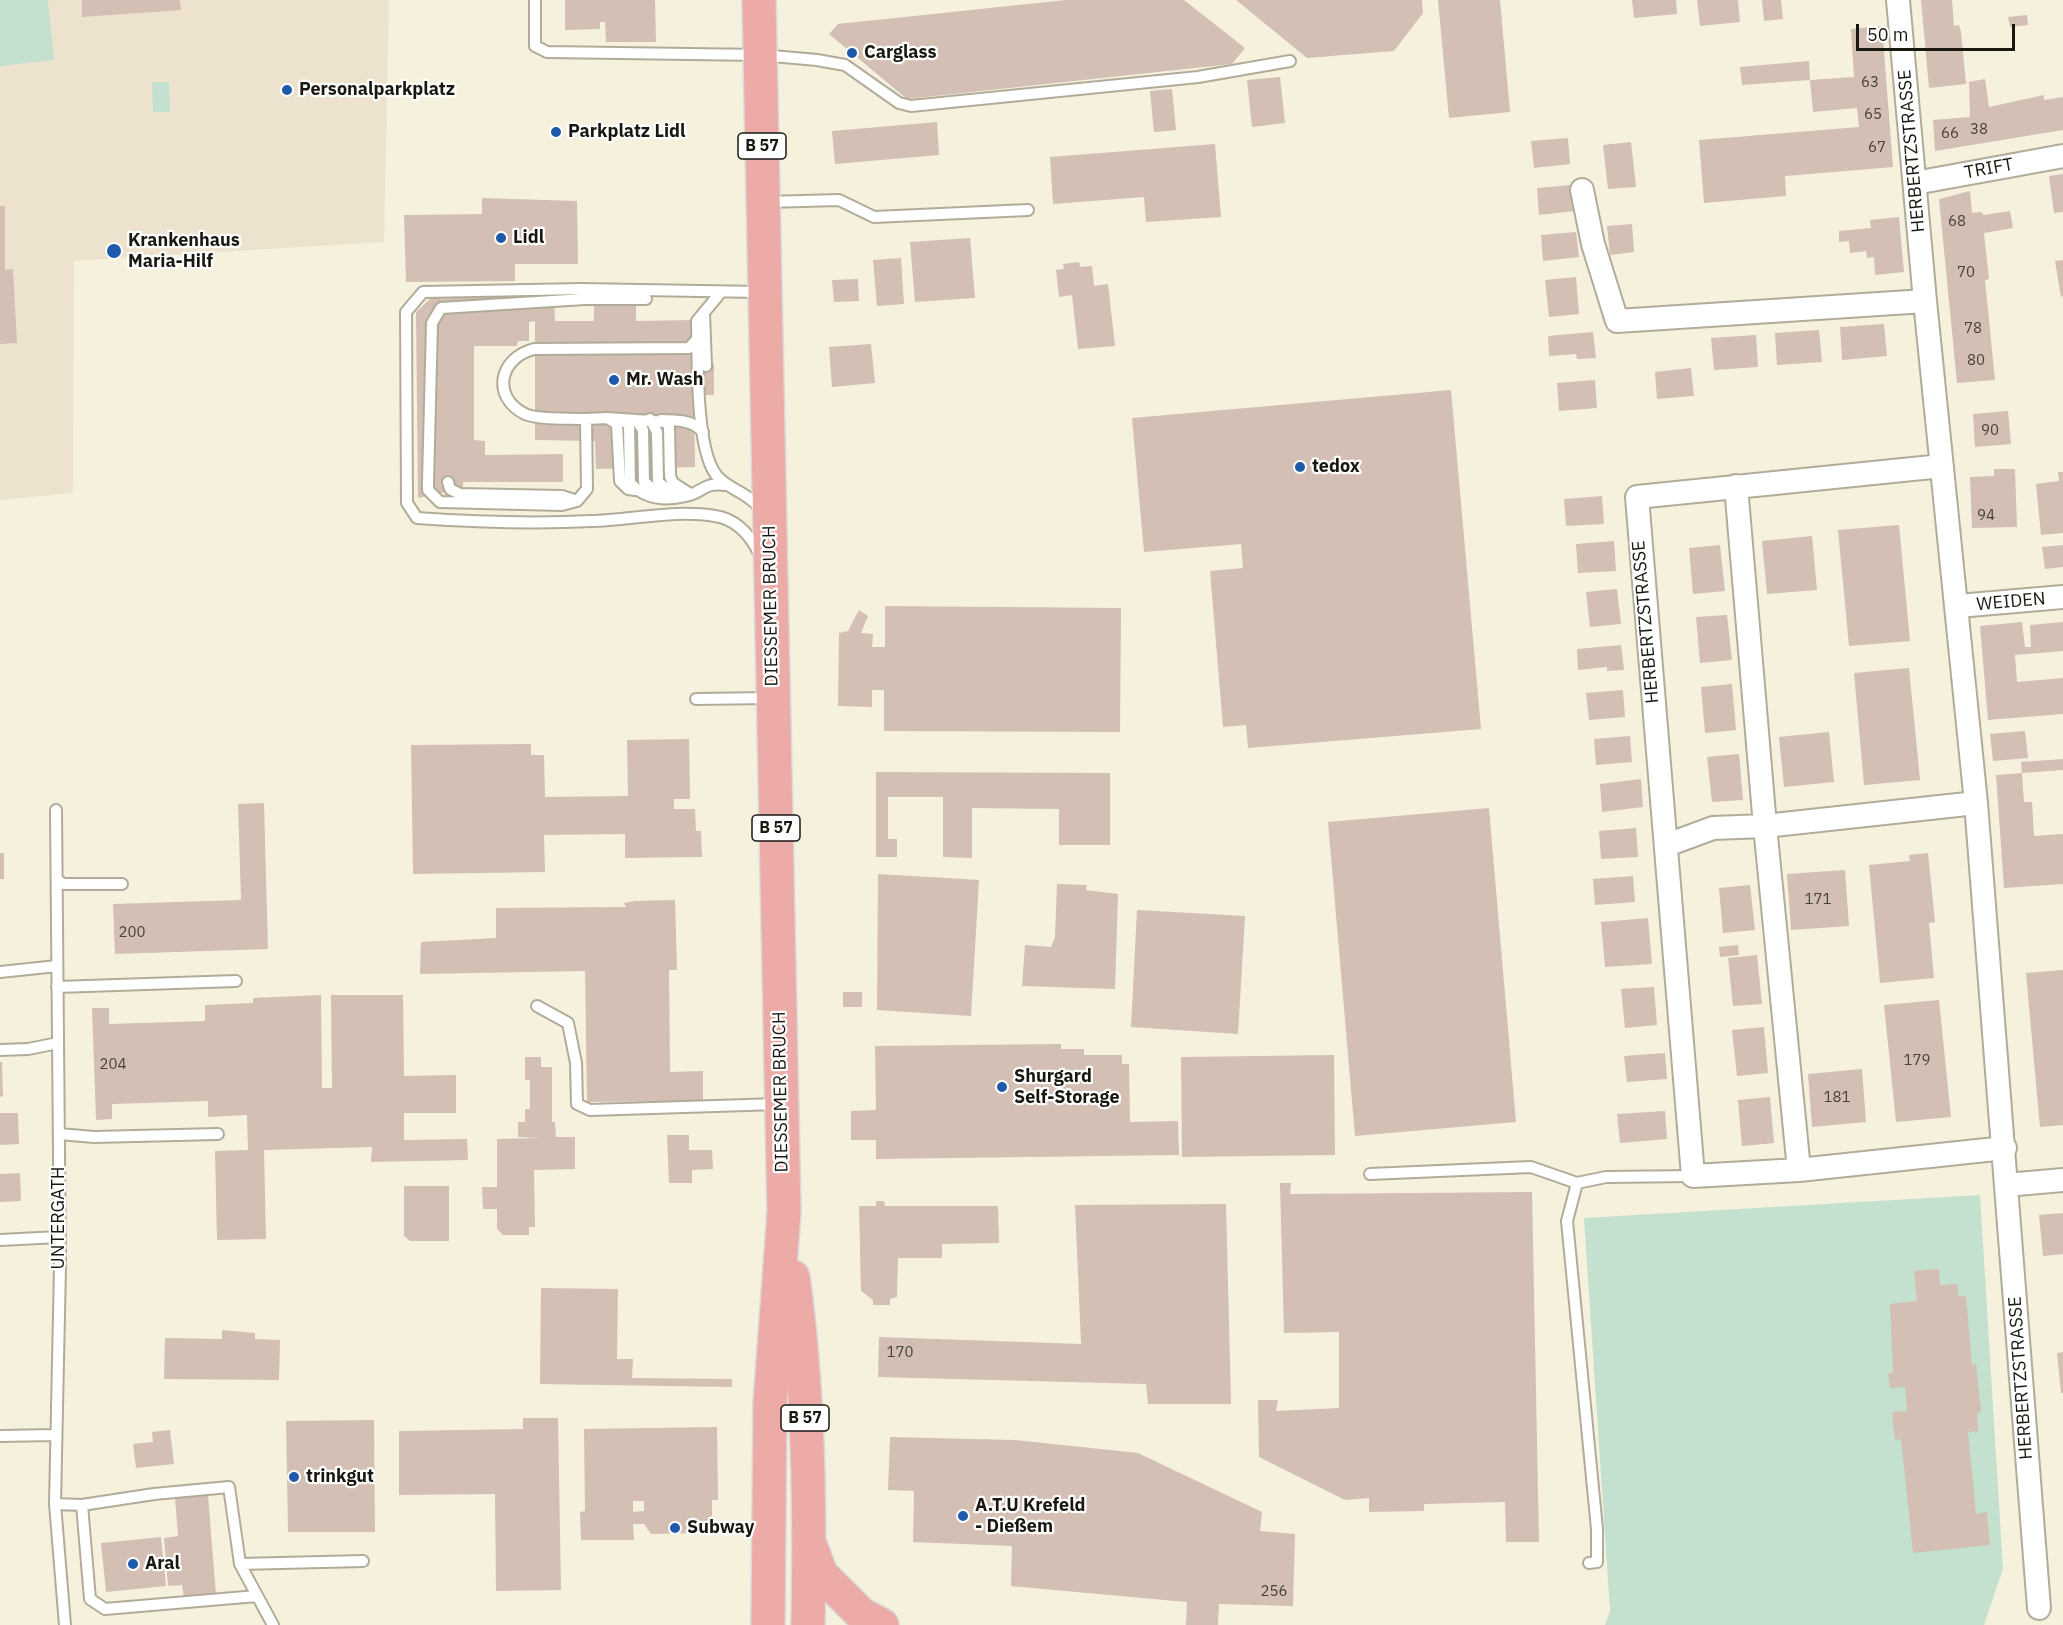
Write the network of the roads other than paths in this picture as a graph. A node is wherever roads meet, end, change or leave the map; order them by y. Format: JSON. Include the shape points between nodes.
{"nodes":[{"id":1,"x":535,"y":0,"type":"edge"},
{"id":2,"x":759,"y":0,"type":"edge"},
{"id":3,"x":1898,"y":0,"type":"edge"},
{"id":4,"x":760,"y":55,"type":"junction"},
{"id":5,"x":1290,"y":61,"type":"dead end"},
{"id":6,"x":2063,"y":156,"type":"edge"},
{"id":7,"x":1915,"y":183,"type":"junction"},
{"id":8,"x":1582,"y":190,"type":"dead end"},
{"id":9,"x":763,"y":202,"type":"junction"},
{"id":10,"x":1028,"y":210,"type":"dead end"},
{"id":11,"x":721,"y":292,"type":"junction"},
{"id":12,"x":765,"y":292,"type":"junction"},
{"id":13,"x":646,"y":299,"type":"dead end"},
{"id":14,"x":1925,"y":301,"type":"junction"},
{"id":15,"x":704,"y":312,"type":"junction"},
{"id":16,"x":697,"y":339,"type":"junction"},
{"id":17,"x":586,"y":418,"type":"junction"},
{"id":18,"x":607,"y":418,"type":"junction"},
{"id":19,"x":623,"y":419,"type":"junction"},
{"id":20,"x":636,"y":420,"type":"junction"},
{"id":21,"x":656,"y":420,"type":"junction"},
{"id":22,"x":703,"y":432,"type":"junction"},
{"id":23,"x":1942,"y":466,"type":"junction"},
{"id":24,"x":448,"y":482,"type":"dead end"},
{"id":25,"x":728,"y":485,"type":"junction"},
{"id":26,"x":1736,"y":486,"type":"junction"},
{"id":27,"x":638,"y":491,"type":"junction"},
{"id":28,"x":690,"y":494,"type":"junction"},
{"id":29,"x":676,"y":496,"type":"junction"},
{"id":30,"x":663,"y":497,"type":"junction"},
{"id":31,"x":577,"y":501,"type":"junction"},
{"id":32,"x":769,"y":522,"type":"junction"},
{"id":33,"x":770,"y":577,"type":"junction"},
{"id":34,"x":2063,"y":597,"type":"edge"},
{"id":35,"x":1958,"y":606,"type":"junction"},
{"id":36,"x":773,"y":698,"type":"junction"},
{"id":37,"x":696,"y":699,"type":"dead end"},
{"id":38,"x":1976,"y":803,"type":"junction"},
{"id":39,"x":56,"y":810,"type":"dead end"},
{"id":40,"x":1765,"y":825,"type":"junction"},
{"id":41,"x":1667,"y":845,"type":"junction"},
{"id":42,"x":57,"y":880,"type":"junction"},
{"id":43,"x":122,"y":884,"type":"dead end"},
{"id":44,"x":57,"y":966,"type":"junction"},
{"id":45,"x":0,"y":972,"type":"edge"},
{"id":46,"x":236,"y":981,"type":"dead end"},
{"id":47,"x":57,"y":987,"type":"junction"},
{"id":48,"x":537,"y":1006,"type":"dead end"},
{"id":49,"x":58,"y":1042,"type":"junction"},
{"id":50,"x":0,"y":1050,"type":"edge"},
{"id":51,"x":781,"y":1104,"type":"junction"},
{"id":52,"x":59,"y":1134,"type":"junction"},
{"id":53,"x":218,"y":1134,"type":"dead end"},
{"id":54,"x":2005,"y":1148,"type":"junction"},
{"id":55,"x":1799,"y":1170,"type":"junction"},
{"id":56,"x":1371,"y":1174,"type":"dead end"},
{"id":57,"x":1693,"y":1176,"type":"junction"},
{"id":58,"x":2063,"y":1180,"type":"edge"},
{"id":59,"x":1576,"y":1183,"type":"junction"},
{"id":60,"x":2006,"y":1185,"type":"junction"},
{"id":61,"x":784,"y":1212,"type":"junction"},
{"id":62,"x":59,"y":1237,"type":"junction"},
{"id":63,"x":0,"y":1240,"type":"edge"},
{"id":64,"x":54,"y":1435,"type":"junction"},
{"id":65,"x":0,"y":1436,"type":"edge"},
{"id":66,"x":55,"y":1504,"type":"junction"},
{"id":67,"x":82,"y":1505,"type":"junction"},
{"id":68,"x":808,"y":1540,"type":"junction"},
{"id":69,"x":363,"y":1561,"type":"dead end"},
{"id":70,"x":1589,"y":1563,"type":"dead end"},
{"id":71,"x":240,"y":1564,"type":"junction"},
{"id":72,"x":257,"y":1596,"type":"junction"},
{"id":73,"x":2038,"y":1608,"type":"dead end"},
{"id":74,"x":65,"y":1625,"type":"edge"},
{"id":75,"x":273,"y":1625,"type":"edge"},
{"id":76,"x":768,"y":1625,"type":"edge"},
{"id":77,"x":808,"y":1625,"type":"edge"},
{"id":78,"x":882,"y":1625,"type":"edge"}],
"edges":[{"from":1,"to":4,"type":"lane","via":[[535,46],[547,52]]},
{"from":2,"to":4,"type":"main road","name":"DIESSEMER BRUCH","number":"B 57"},
{"from":3,"to":7,"type":"street","name":"HERBERTZSTRASSE"},
{"from":4,"to":5,"type":"lane","via":[[845,65],[899,103],[910,106],[1198,76]]},
{"from":4,"to":9,"type":"main road","name":"DIESSEMER BRUCH","number":"B 57"},
{"from":6,"to":7,"type":"street","name":"TRIFT"},
{"from":7,"to":14,"type":"street","name":"HERBERTZSTRASSE"},
{"from":8,"to":14,"type":"street","via":[[1593,244],[1617,321]]},
{"from":9,"to":10,"type":"lane","via":[[839,200],[874,217]]},
{"from":9,"to":12,"type":"main road","name":"DIESSEMER BRUCH","number":"B 57"},
{"from":11,"to":12,"type":"lane"},
{"from":11,"to":15,"type":"lane"},
{"from":11,"to":33,"type":"lane","via":[[423,292],[406,312],[407,502],[417,518],[479,522],[716,516],[744,530]]},
{"from":12,"to":32,"type":"main road","name":"DIESSEMER BRUCH","number":"B 57"},
{"from":13,"to":31,"type":"lane","via":[[449,305],[441,308],[432,322],[428,482],[432,495],[440,502],[562,505]]},
{"from":14,"to":23,"type":"street","name":"HERBERTZSTRASSE"},
{"from":15,"to":16,"type":"lane","via":[[697,321]]},
{"from":15,"to":22,"type":"lane"},
{"from":16,"to":17,"type":"lane","via":[[689,348],[534,349],[519,353],[508,363],[506,396],[523,413],[532,417]]},
{"from":16,"to":22,"type":"lane"},
{"from":17,"to":18,"type":"lane"},
{"from":17,"to":31,"type":"lane","via":[[587,489]]},
{"from":18,"to":19,"type":"lane"},
{"from":18,"to":27,"type":"lane","via":[[617,424],[620,481],[628,489]]},
{"from":19,"to":20,"type":"lane"},
{"from":19,"to":27,"type":"lane","via":[[629,426],[630,483]]},
{"from":20,"to":21,"type":"lane"},
{"from":20,"to":30,"type":"lane","via":[[643,430],[644,482]]},
{"from":21,"to":22,"type":"lane","via":[[682,421]]},
{"from":21,"to":28,"type":"lane","via":[[669,427],[671,479]]},
{"from":21,"to":29,"type":"lane","via":[[658,482]]},
{"from":22,"to":25,"type":"lane","via":[[713,470]]},
{"from":23,"to":26,"type":"street","name":"HERBERTZSTRASSE"},
{"from":23,"to":35,"type":"street","name":"HERBERTZSTRASSE"},
{"from":24,"to":31,"type":"lane","via":[[450,489],[460,494],[562,496]]},
{"from":25,"to":28,"type":"lane","via":[[712,483]]},
{"from":25,"to":32,"type":"lane","via":[[746,494]]},
{"from":26,"to":40,"type":"street"},
{"from":26,"to":41,"type":"street","name":"HERBERTZSTRASSE","via":[[1637,497]]},
{"from":27,"to":30,"type":"lane","via":[[649,498]]},
{"from":28,"to":29,"type":"lane"},
{"from":29,"to":30,"type":"lane"},
{"from":32,"to":33,"type":"main road","name":"DIESSEMER BRUCH","number":"B 57"},
{"from":33,"to":36,"type":"main road","name":"DIESSEMER BRUCH","number":"B 57"},
{"from":34,"to":35,"type":"street","name":"WEIDEN"},
{"from":35,"to":38,"type":"street","name":"HERBERTZSTRASSE"},
{"from":36,"to":37,"type":"lane"},
{"from":36,"to":51,"type":"main road","name":"DIESSEMER BRUCH","number":"B 57"},
{"from":38,"to":40,"type":"street"},
{"from":38,"to":54,"type":"street","name":"HERBERTZSTRASSE"},
{"from":39,"to":42,"type":"lane","name":"UNTERGATH"},
{"from":40,"to":41,"type":"street","via":[[1713,828]]},
{"from":40,"to":55,"type":"street"},
{"from":41,"to":57,"type":"street","name":"HERBERTZSTRASSE"},
{"from":42,"to":43,"type":"lane","via":[[64,884]]},
{"from":42,"to":44,"type":"lane","name":"UNTERGATH"},
{"from":44,"to":45,"type":"lane"},
{"from":44,"to":47,"type":"lane","name":"UNTERGATH"},
{"from":46,"to":47,"type":"lane"},
{"from":47,"to":49,"type":"lane","name":"UNTERGATH"},
{"from":48,"to":51,"type":"lane","via":[[568,1023],[576,1063],[577,1104],[591,1110]]},
{"from":49,"to":50,"type":"lane"},
{"from":49,"to":52,"type":"lane","name":"UNTERGATH"},
{"from":51,"to":61,"type":"main road","name":"DIESSEMER BRUCH","number":"B 57"},
{"from":52,"to":53,"type":"lane"},
{"from":52,"to":62,"type":"lane","name":"UNTERGATH"},
{"from":54,"to":55,"type":"street"},
{"from":54,"to":60,"type":"street","name":"HERBERTZSTRASSE"},
{"from":55,"to":57,"type":"street"},
{"from":56,"to":59,"type":"lane","via":[[1531,1167]]},
{"from":57,"to":59,"type":"lane","via":[[1606,1177]]},
{"from":58,"to":60,"type":"street"},
{"from":59,"to":70,"type":"lane","via":[[1567,1221],[1597,1529],[1597,1562]]},
{"from":60,"to":73,"type":"street","name":"HERBERTZSTRASSE"},
{"from":61,"to":68,"type":"main road","name":"DIESSEMER BRUCH","number":"B 57","via":[[802,1347]]},
{"from":61,"to":76,"type":"main road","name":"DIESSEMER BRUCH","number":"B 57","via":[[770,1403]]},
{"from":62,"to":63,"type":"lane"},
{"from":62,"to":64,"type":"lane","name":"UNTERGATH"},
{"from":64,"to":65,"type":"lane"},
{"from":64,"to":66,"type":"lane","name":"UNTERGATH"},
{"from":66,"to":67,"type":"lane"},
{"from":66,"to":74,"type":"lane","name":"UNTERGATH"},
{"from":67,"to":71,"type":"lane","via":[[229,1487]]},
{"from":67,"to":72,"type":"lane","via":[[90,1599],[105,1610]]},
{"from":68,"to":77,"type":"main road","name":"DIESSEMER BRUCH","number":"B 57"},
{"from":68,"to":78,"type":"main road","via":[[821,1574],[861,1614]]},
{"from":69,"to":71,"type":"lane"},
{"from":71,"to":72,"type":"lane"},
{"from":72,"to":75,"type":"lane"}]}
